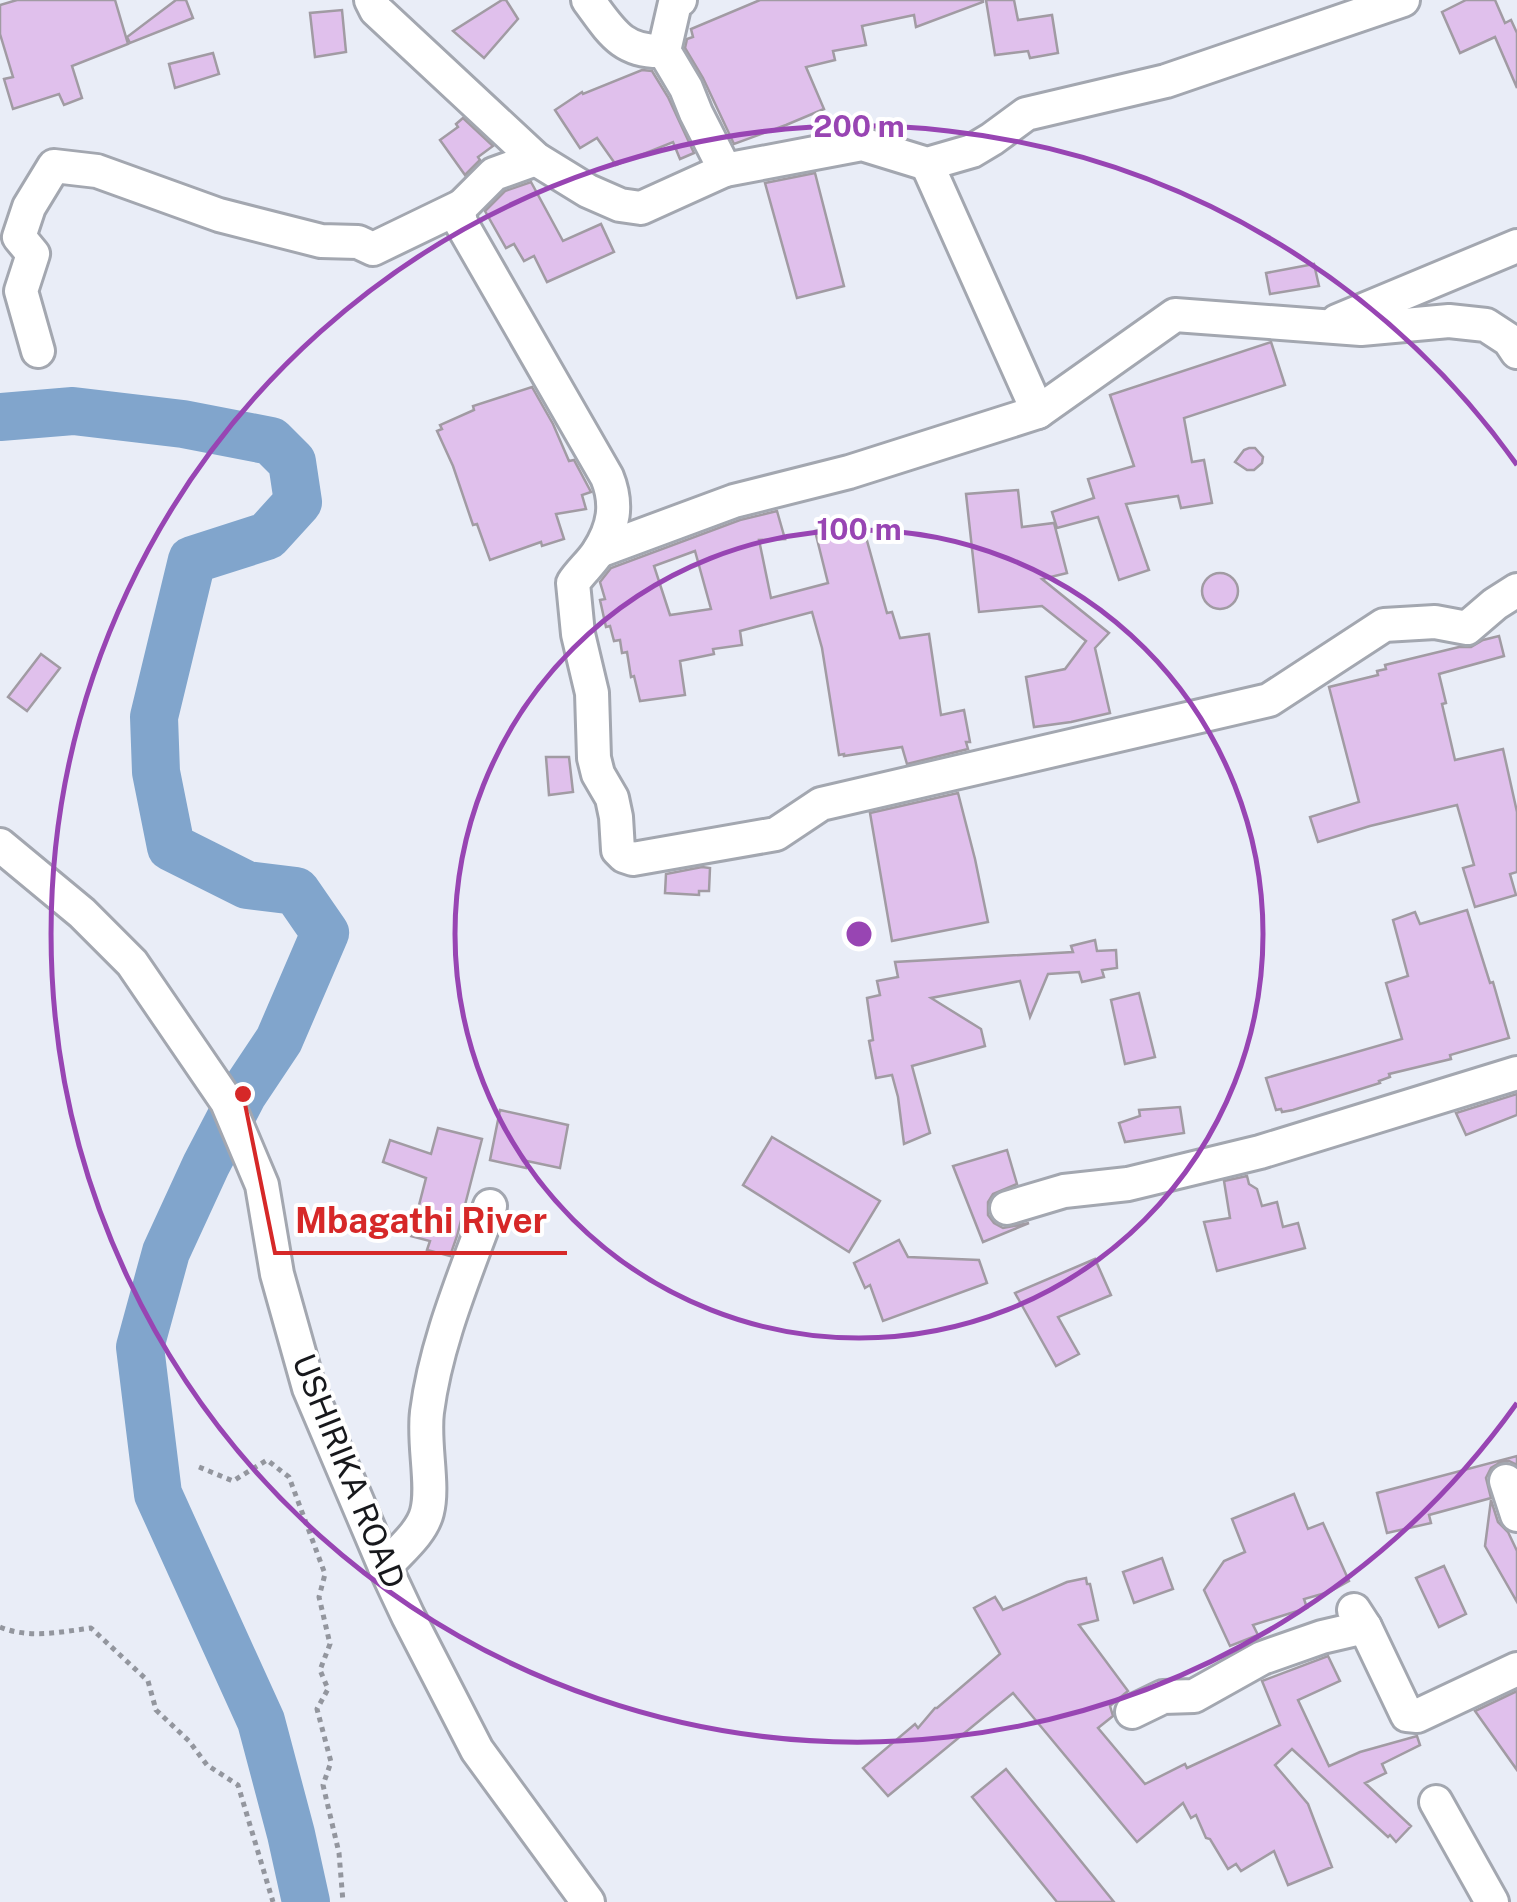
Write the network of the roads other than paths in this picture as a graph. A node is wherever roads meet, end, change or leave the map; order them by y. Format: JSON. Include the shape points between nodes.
{"nodes":[{"id":1,"x":371,"y":0,"type":"edge"},
{"id":2,"x":588,"y":0,"type":"edge"},
{"id":3,"x":680,"y":0,"type":"edge"},
{"id":4,"x":1403,"y":0,"type":"edge"},
{"id":5,"x":664,"y":51,"type":"junction"},
{"id":6,"x":536,"y":159,"type":"junction"},
{"id":7,"x":927,"y":164,"type":"junction"},
{"id":8,"x":725,"y":170,"type":"junction"},
{"id":9,"x":462,"y":206,"type":"junction"},
{"id":10,"x":1517,"y":246,"type":"edge"},
{"id":11,"x":1324,"y":326,"type":"junction"},
{"id":12,"x":38,"y":351,"type":"dead end"},
{"id":13,"x":1517,"y":352,"type":"edge"},
{"id":14,"x":1038,"y":412,"type":"junction"},
{"id":15,"x":599,"y":551,"type":"junction"},
{"id":16,"x":1517,"y":590,"type":"edge"},
{"id":17,"x":0,"y":845,"type":"edge"},
{"id":18,"x":1517,"y":1074,"type":"edge"},
{"id":19,"x":490,"y":1206,"type":"dead end"},
{"id":20,"x":1007,"y":1208,"type":"dead end"},
{"id":21,"x":1506,"y":1481,"type":"dead end"},
{"id":22,"x":1517,"y":1515,"type":"edge"},
{"id":23,"x":385,"y":1566,"type":"junction"},
{"id":24,"x":1517,"y":1669,"type":"edge"},
{"id":25,"x":1132,"y":1712,"type":"dead end"},
{"id":26,"x":1436,"y":1802,"type":"dead end"},
{"id":27,"x":588,"y":1902,"type":"edge"},
{"id":28,"x":1492,"y":1902,"type":"edge"}],
"edges":[{"from":1,"to":6,"type":"street"},
{"from":2,"to":5,"type":"street","via":[[627,45]]},
{"from":3,"to":5,"type":"street"},
{"from":4,"to":7,"type":"street","via":[[1166,81],[1026,114],[972,150]]},
{"from":5,"to":8,"type":"street"},
{"from":6,"to":8,"type":"street","via":[[588,191],[641,208]]},
{"from":6,"to":9,"type":"street","via":[[494,174]]},
{"from":7,"to":8,"type":"street","via":[[862,144]]},
{"from":7,"to":14,"type":"street"},
{"from":9,"to":12,"type":"street","via":[[373,248],[220,215],[97,171],[54,166],[19,237],[33,254],[21,291]]},
{"from":9,"to":15,"type":"street","via":[[461,223],[608,477],[614,519]]},
{"from":10,"to":11,"type":"street"},
{"from":11,"to":13,"type":"street","via":[[1486,325]]},
{"from":11,"to":14,"type":"street","via":[[1175,315]]},
{"from":14,"to":15,"type":"street","via":[[734,501]]},
{"from":15,"to":16,"type":"street","via":[[573,583],[578,634],[592,693],[594,758],[612,798],[618,850],[633,860],[776,834],[820,804],[1268,700],[1384,625],[1468,628]]},
{"from":17,"to":23,"type":"street","name":"USHIRIKA ROAD","via":[[132,963],[227,1102],[262,1185],[277,1274],[309,1388]]},
{"from":18,"to":20,"type":"street","via":[[1260,1152]]},
{"from":19,"to":23,"type":"street","via":[[431,1385],[427,1515]]},
{"from":21,"to":22,"type":"street"},
{"from":23,"to":27,"type":"street","name":"USHIRIKA ROAD","via":[[477,1750]]},
{"from":24,"to":25,"type":"street","via":[[1407,1715],[1359,1619],[1262,1658],[1194,1696],[1163,1698]]},
{"from":26,"to":28,"type":"street"}]}
